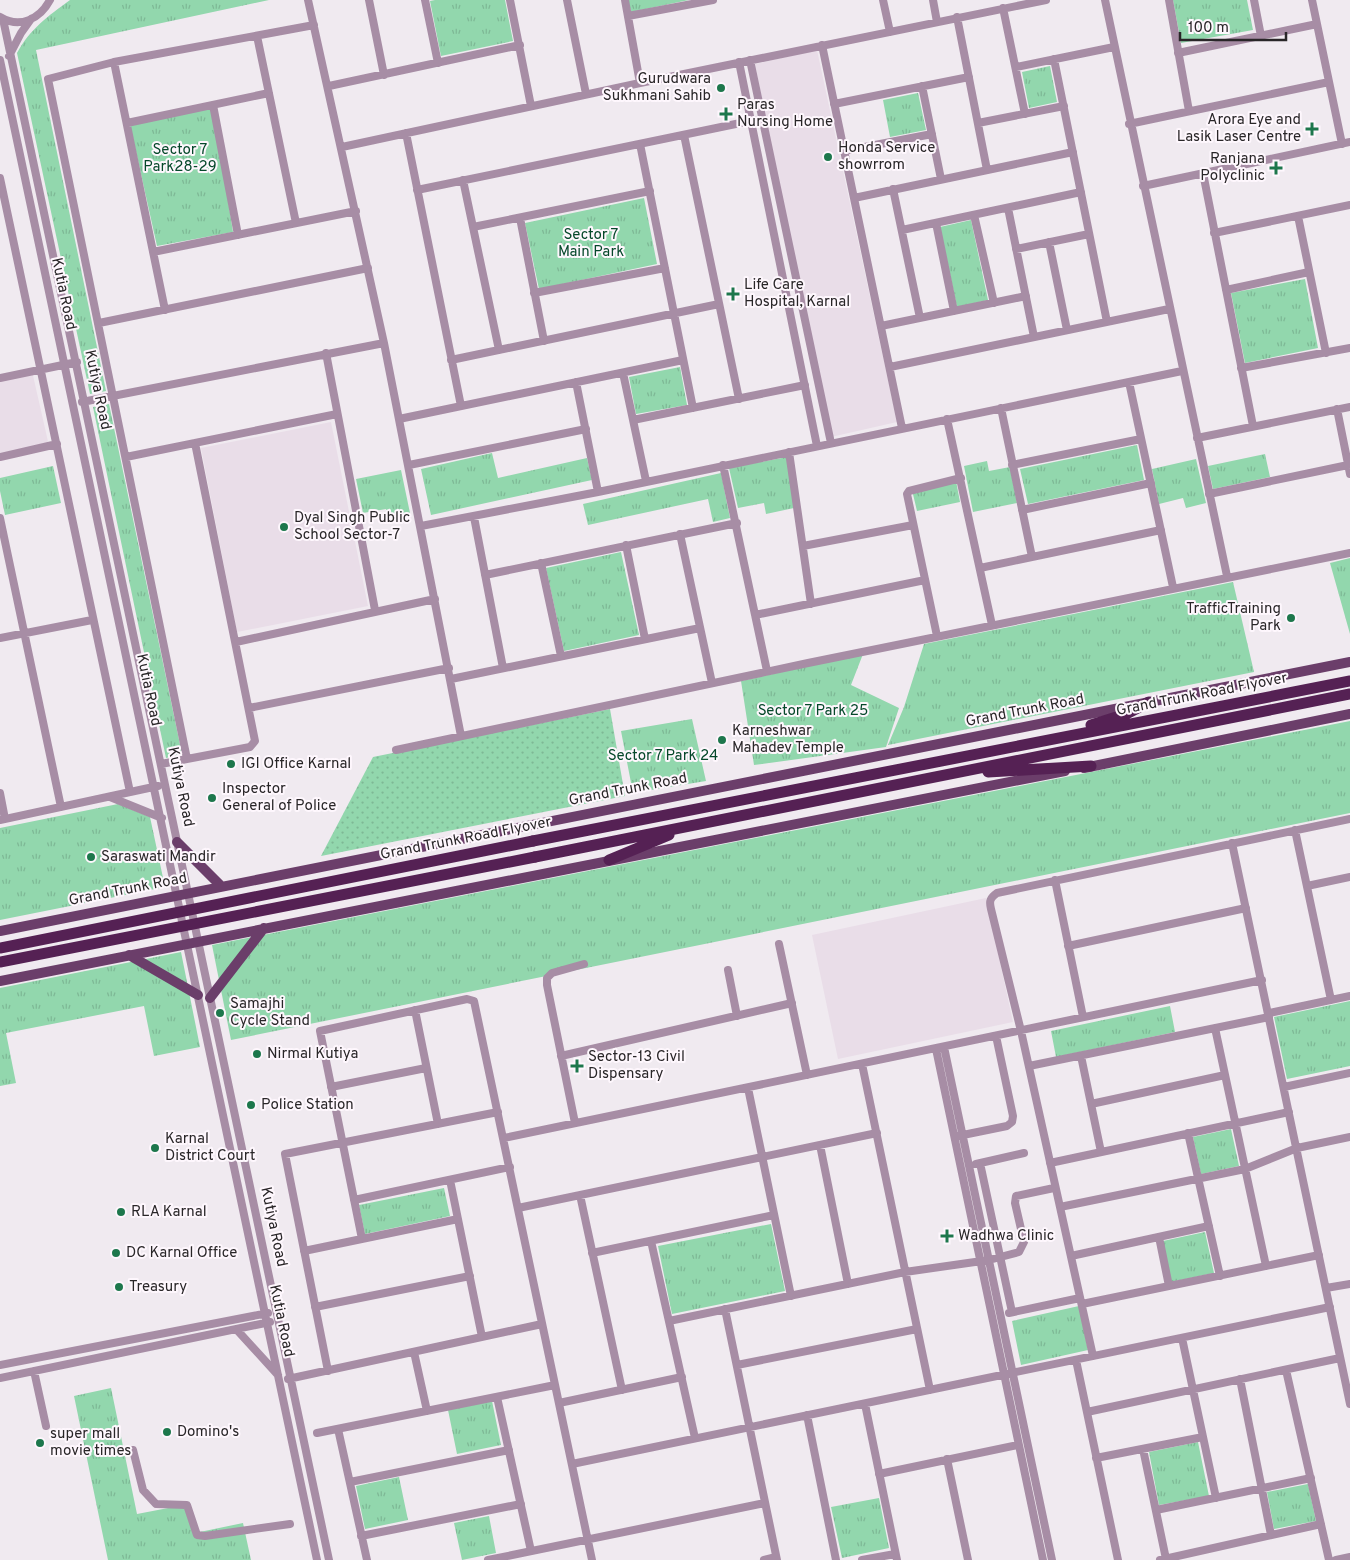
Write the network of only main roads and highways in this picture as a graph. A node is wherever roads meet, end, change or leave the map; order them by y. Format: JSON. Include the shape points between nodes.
{"nodes":[{"id":1,"x":1350,"y":662,"type":"edge"},
{"id":2,"x":1350,"y":681,"type":"edge"},
{"id":3,"x":1350,"y":694,"type":"edge"},
{"id":4,"x":1149,"y":702,"type":"junction"},
{"id":5,"x":1350,"y":714,"type":"edge"},
{"id":6,"x":1037,"y":743,"type":"junction"},
{"id":7,"x":1091,"y":766,"type":"junction"},
{"id":8,"x":968,"y":770,"type":"junction"},
{"id":9,"x":694,"y":825,"type":"junction"},
{"id":10,"x":178,"y":846,"type":"road end"},
{"id":11,"x":609,"y":860,"type":"junction"},
{"id":12,"x":221,"y":886,"type":"junction"},
{"id":13,"x":264,"y":928,"type":"junction"},
{"id":14,"x":0,"y":931,"type":"edge"},
{"id":15,"x":0,"y":948,"type":"edge"},
{"id":16,"x":128,"y":955,"type":"junction"},
{"id":17,"x":0,"y":962,"type":"edge"},
{"id":18,"x":0,"y":981,"type":"edge"},
{"id":19,"x":198,"y":995,"type":"road end"},
{"id":20,"x":210,"y":998,"type":"road end"}],
"edges":[{"from":1,"to":4,"type":"main road","name":"Grand Trunk Road"},
{"from":2,"to":6,"type":"highway","name":"Grand Trunk Road Flyover"},
{"from":3,"to":8,"type":"highway","name":"Grand Trunk Road Flyover"},
{"from":4,"to":6,"type":"highway","via":[[1115,718]]},
{"from":4,"to":12,"type":"main road","name":"Grand Trunk Road"},
{"from":5,"to":7,"type":"main road"},
{"from":6,"to":15,"type":"highway","name":"Grand Trunk Road Flyover","bridge":true},
{"from":7,"to":8,"type":"highway","via":[[986,772]]},
{"from":7,"to":11,"type":"main road"},
{"from":8,"to":9,"type":"highway"},
{"from":9,"to":11,"type":"highway"},
{"from":9,"to":17,"type":"highway","name":"Grand Trunk Road Flyover","bridge":true},
{"from":10,"to":12,"type":"main road"},
{"from":11,"to":13,"type":"main road"},
{"from":12,"to":14,"type":"main road","name":"Grand Trunk Road"},
{"from":13,"to":16,"type":"main road"},
{"from":13,"to":20,"type":"main road"},
{"from":16,"to":18,"type":"main road"},
{"from":16,"to":19,"type":"main road"}]}
